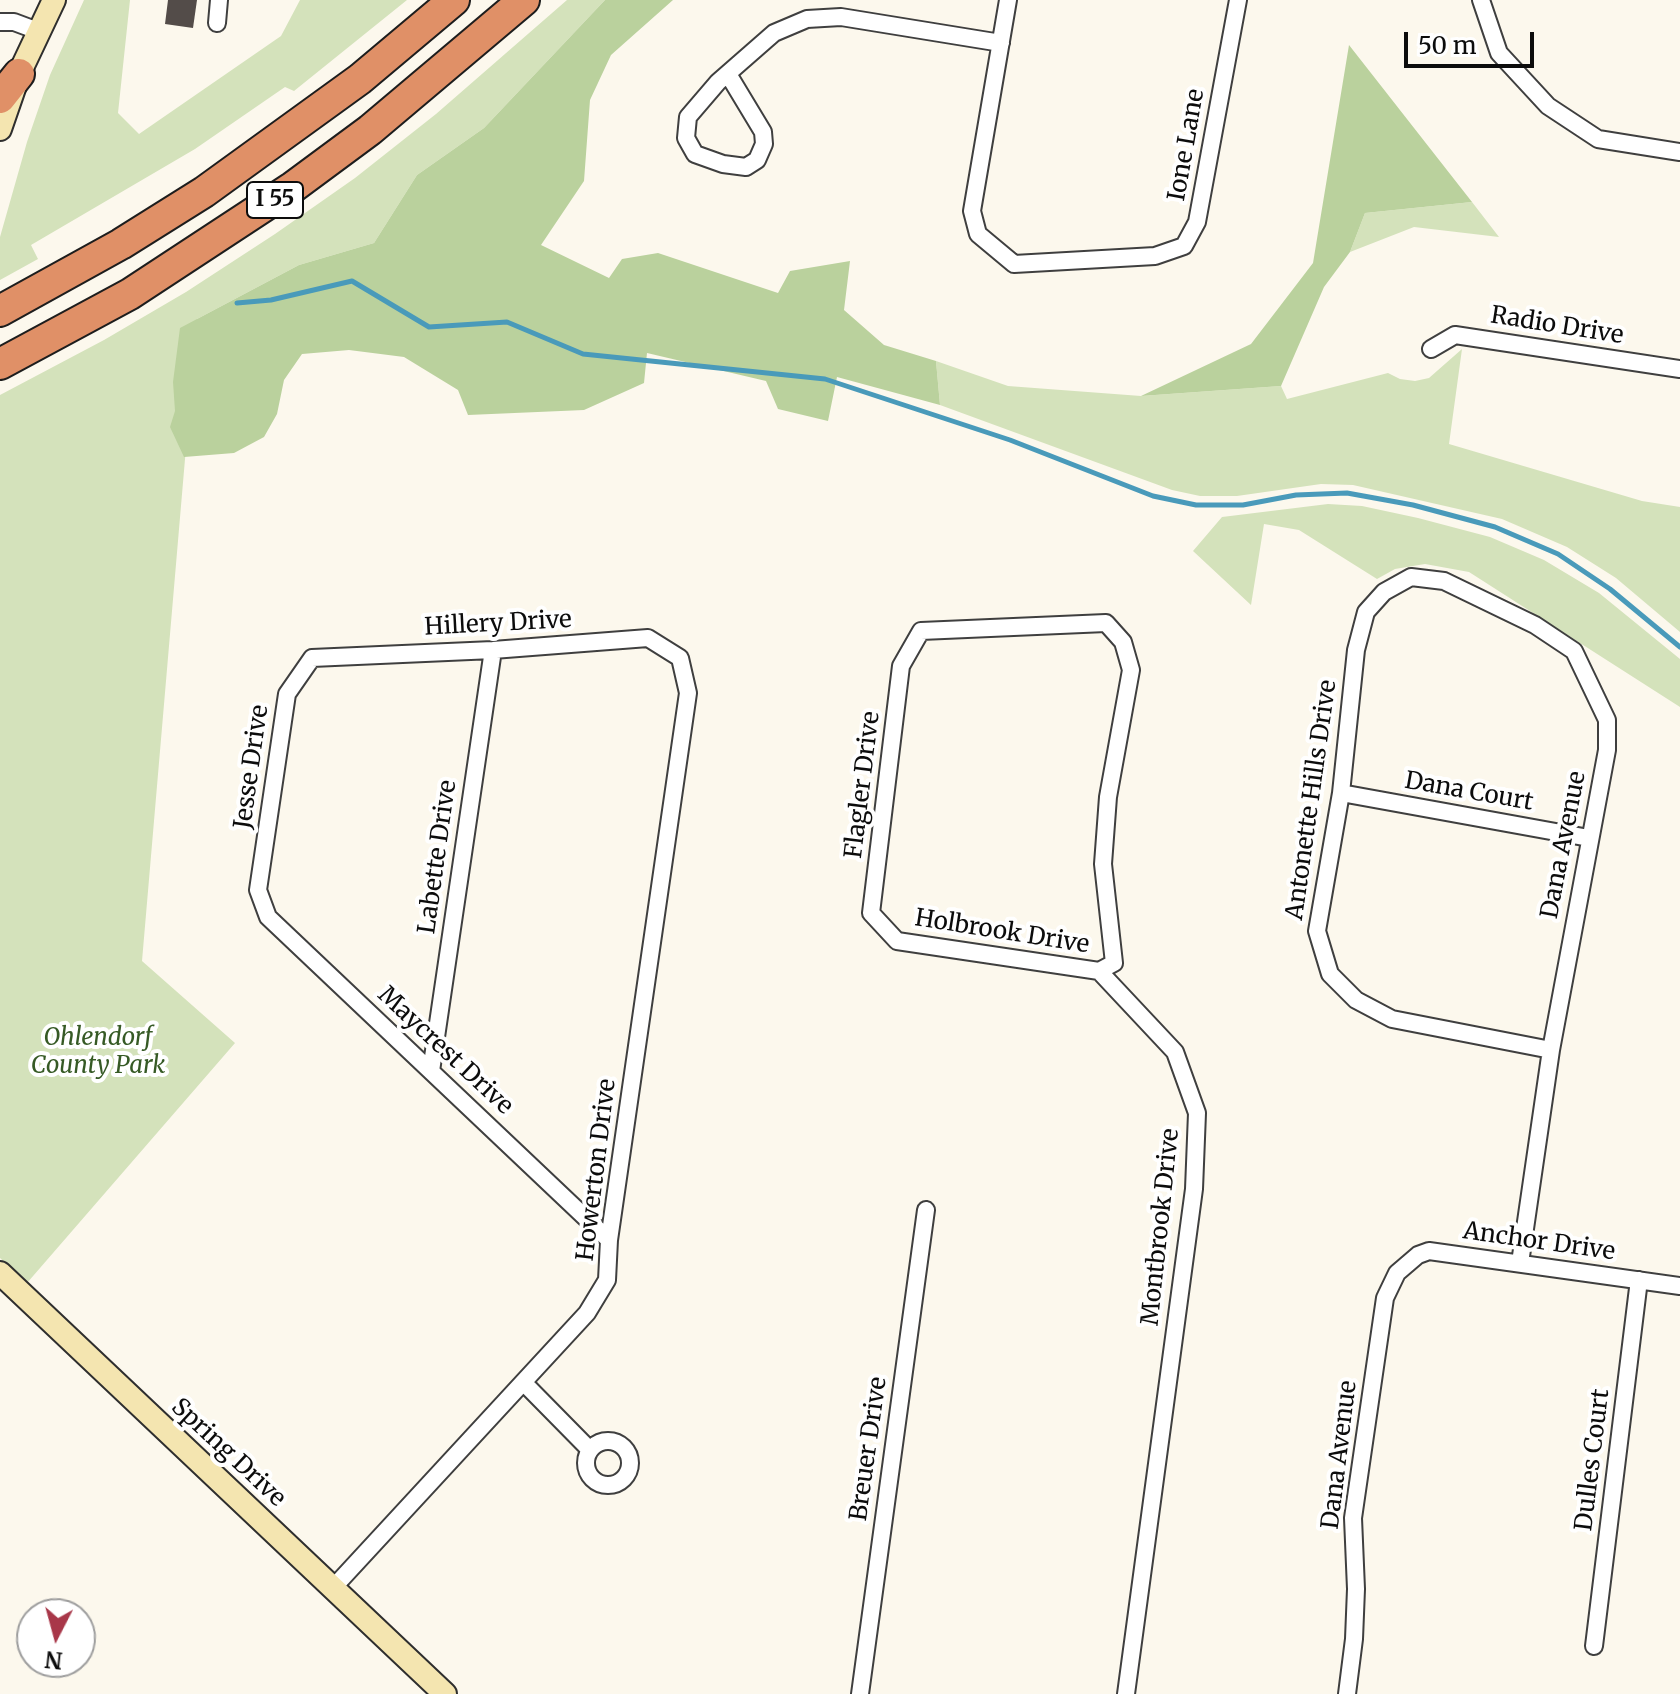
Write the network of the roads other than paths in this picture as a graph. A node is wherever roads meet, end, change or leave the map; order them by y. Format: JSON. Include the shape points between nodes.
{"nodes":[{"id":1,"x":54,"y":0,"type":"edge"},
{"id":2,"x":219,"y":0,"type":"edge"},
{"id":3,"x":454,"y":0,"type":"edge"},
{"id":4,"x":524,"y":0,"type":"edge"},
{"id":5,"x":1008,"y":0,"type":"edge"},
{"id":6,"x":1238,"y":0,"type":"edge"},
{"id":7,"x":1481,"y":0,"type":"edge"},
{"id":8,"x":0,"y":22,"type":"edge"},
{"id":9,"x":217,"y":23,"type":"dead end"},
{"id":10,"x":38,"y":31,"type":"junction"},
{"id":11,"x":1001,"y":43,"type":"junction"},
{"id":12,"x":19,"y":74,"type":"junction"},
{"id":13,"x":728,"y":74,"type":"junction"},
{"id":14,"x":0,"y":98,"type":"edge"},
{"id":15,"x":0,"y":129,"type":"edge"},
{"id":16,"x":1680,"y":152,"type":"edge"},
{"id":17,"x":0,"y":311,"type":"edge"},
{"id":18,"x":1431,"y":349,"type":"dead end"},
{"id":19,"x":0,"y":364,"type":"edge"},
{"id":20,"x":1680,"y":369,"type":"edge"},
{"id":21,"x":1384,"y":592,"type":"joint"},
{"id":22,"x":493,"y":650,"type":"junction"},
{"id":23,"x":312,"y":658,"type":"joint"},
{"id":24,"x":680,"y":658,"type":"joint"},
{"id":25,"x":1341,"y":793,"type":"junction"},
{"id":26,"x":1589,"y":838,"type":"junction"},
{"id":27,"x":258,"y":890,"type":"joint"},
{"id":28,"x":897,"y":941,"type":"joint"},
{"id":29,"x":1099,"y":971,"type":"junction"},
{"id":30,"x":1551,"y":1050,"type":"junction"},
{"id":31,"x":431,"y":1071,"type":"junction"},
{"id":32,"x":926,"y":1210,"type":"dead end"},
{"id":33,"x":609,"y":1240,"type":"junction"},
{"id":34,"x":1520,"y":1263,"type":"junction"},
{"id":35,"x":0,"y":1273,"type":"edge"},
{"id":36,"x":1397,"y":1273,"type":"joint"},
{"id":37,"x":1639,"y":1280,"type":"junction"},
{"id":38,"x":1680,"y":1286,"type":"edge"},
{"id":39,"x":524,"y":1383,"type":"junction"},
{"id":40,"x":588,"y":1448,"type":"dead end"},
{"id":41,"x":333,"y":1588,"type":"junction"},
{"id":42,"x":1594,"y":1646,"type":"dead end"},
{"id":43,"x":445,"y":1694,"type":"edge"},
{"id":44,"x":860,"y":1694,"type":"edge"},
{"id":45,"x":1126,"y":1694,"type":"edge"},
{"id":46,"x":1347,"y":1694,"type":"edge"}],
"edges":[{"from":1,"to":10,"type":"street"},
{"from":2,"to":9,"type":"street"},
{"from":3,"to":17,"type":"highway","number":"I 55","via":[[360,79],[204,192]]},
{"from":4,"to":19,"type":"highway","number":"I 55","via":[[370,130],[293,187],[130,294]]},
{"from":5,"to":11,"type":"street"},
{"from":6,"to":11,"type":"street","name":"Ione Lane","via":[[1197,222],[1184,246],[1155,256],[1014,264],[978,234],[972,211]]},
{"from":7,"to":16,"type":"street","via":[[1499,53],[1548,106],[1598,139]]},
{"from":8,"to":10,"type":"street"},
{"from":10,"to":12,"type":"street"},
{"from":11,"to":13,"type":"street","via":[[841,17],[807,19],[774,33]]},
{"from":12,"to":14,"type":"highway"},
{"from":12,"to":15,"type":"street"},
{"from":13,"to":13,"type":"street","via":[[688,117],[686,138],[695,154],[746,167],[757,160],[763,132]]},
{"from":18,"to":20,"type":"street","name":"Radio Drive","via":[[1455,335]]},
{"from":21,"to":25,"type":"street","name":"Antonette Hills Drive","via":[[1366,612],[1356,650]]},
{"from":21,"to":26,"type":"street","name":"Dana Avenue","via":[[1411,577],[1444,581],[1535,625],[1574,651],[1607,720],[1607,750]]},
{"from":22,"to":23,"type":"street","name":"Hillery Drive"},
{"from":22,"to":24,"type":"street","name":"Hillery Drive","via":[[648,638]]},
{"from":22,"to":31,"type":"street","name":"Labette Drive"},
{"from":23,"to":27,"type":"street","name":"Jesse Drive","via":[[287,694]]},
{"from":24,"to":33,"type":"street","name":"Howerton Drive","via":[[688,693]]},
{"from":25,"to":26,"type":"street","name":"Dana Court"},
{"from":25,"to":30,"type":"street","name":"Antonette Hills Drive","via":[[1317,931],[1330,974],[1356,1000],[1392,1019]]},
{"from":26,"to":30,"type":"street","name":"Dana Avenue"},
{"from":27,"to":31,"type":"street","name":"Maycrest Drive","via":[[268,917]]},
{"from":28,"to":29,"type":"street","name":"Holbrook Drive"},
{"from":28,"to":29,"type":"street","name":"Flagler Drive","via":[[871,913],[901,666],[921,631],[1106,623],[1123,642],[1131,670],[1108,797],[1103,864],[1114,963]]},
{"from":29,"to":45,"type":"street","name":"Montbrook Drive","via":[[1175,1052],[1197,1113],[1194,1189]]},
{"from":30,"to":34,"type":"street","name":"Dana Avenue"},
{"from":31,"to":33,"type":"street","name":"Maycrest Drive"},
{"from":32,"to":44,"type":"street","name":"Breuer Drive"},
{"from":33,"to":39,"type":"street","name":"Howerton Drive","via":[[607,1280],[587,1313]]},
{"from":34,"to":36,"type":"street","name":"Anchor Drive","via":[[1429,1251]]},
{"from":34,"to":37,"type":"street","name":"Anchor Drive"},
{"from":35,"to":41,"type":"street","name":"Spring Drive"},
{"from":36,"to":46,"type":"street","name":"Dana Avenue","via":[[1385,1298],[1353,1518],[1355,1602]]},
{"from":37,"to":38,"type":"street","name":"Anchor Drive"},
{"from":37,"to":42,"type":"street","name":"Dulles Court"},
{"from":39,"to":40,"type":"street"},
{"from":39,"to":41,"type":"street","name":"Howerton Drive"},
{"from":41,"to":43,"type":"street","name":"Spring Drive"}]}
